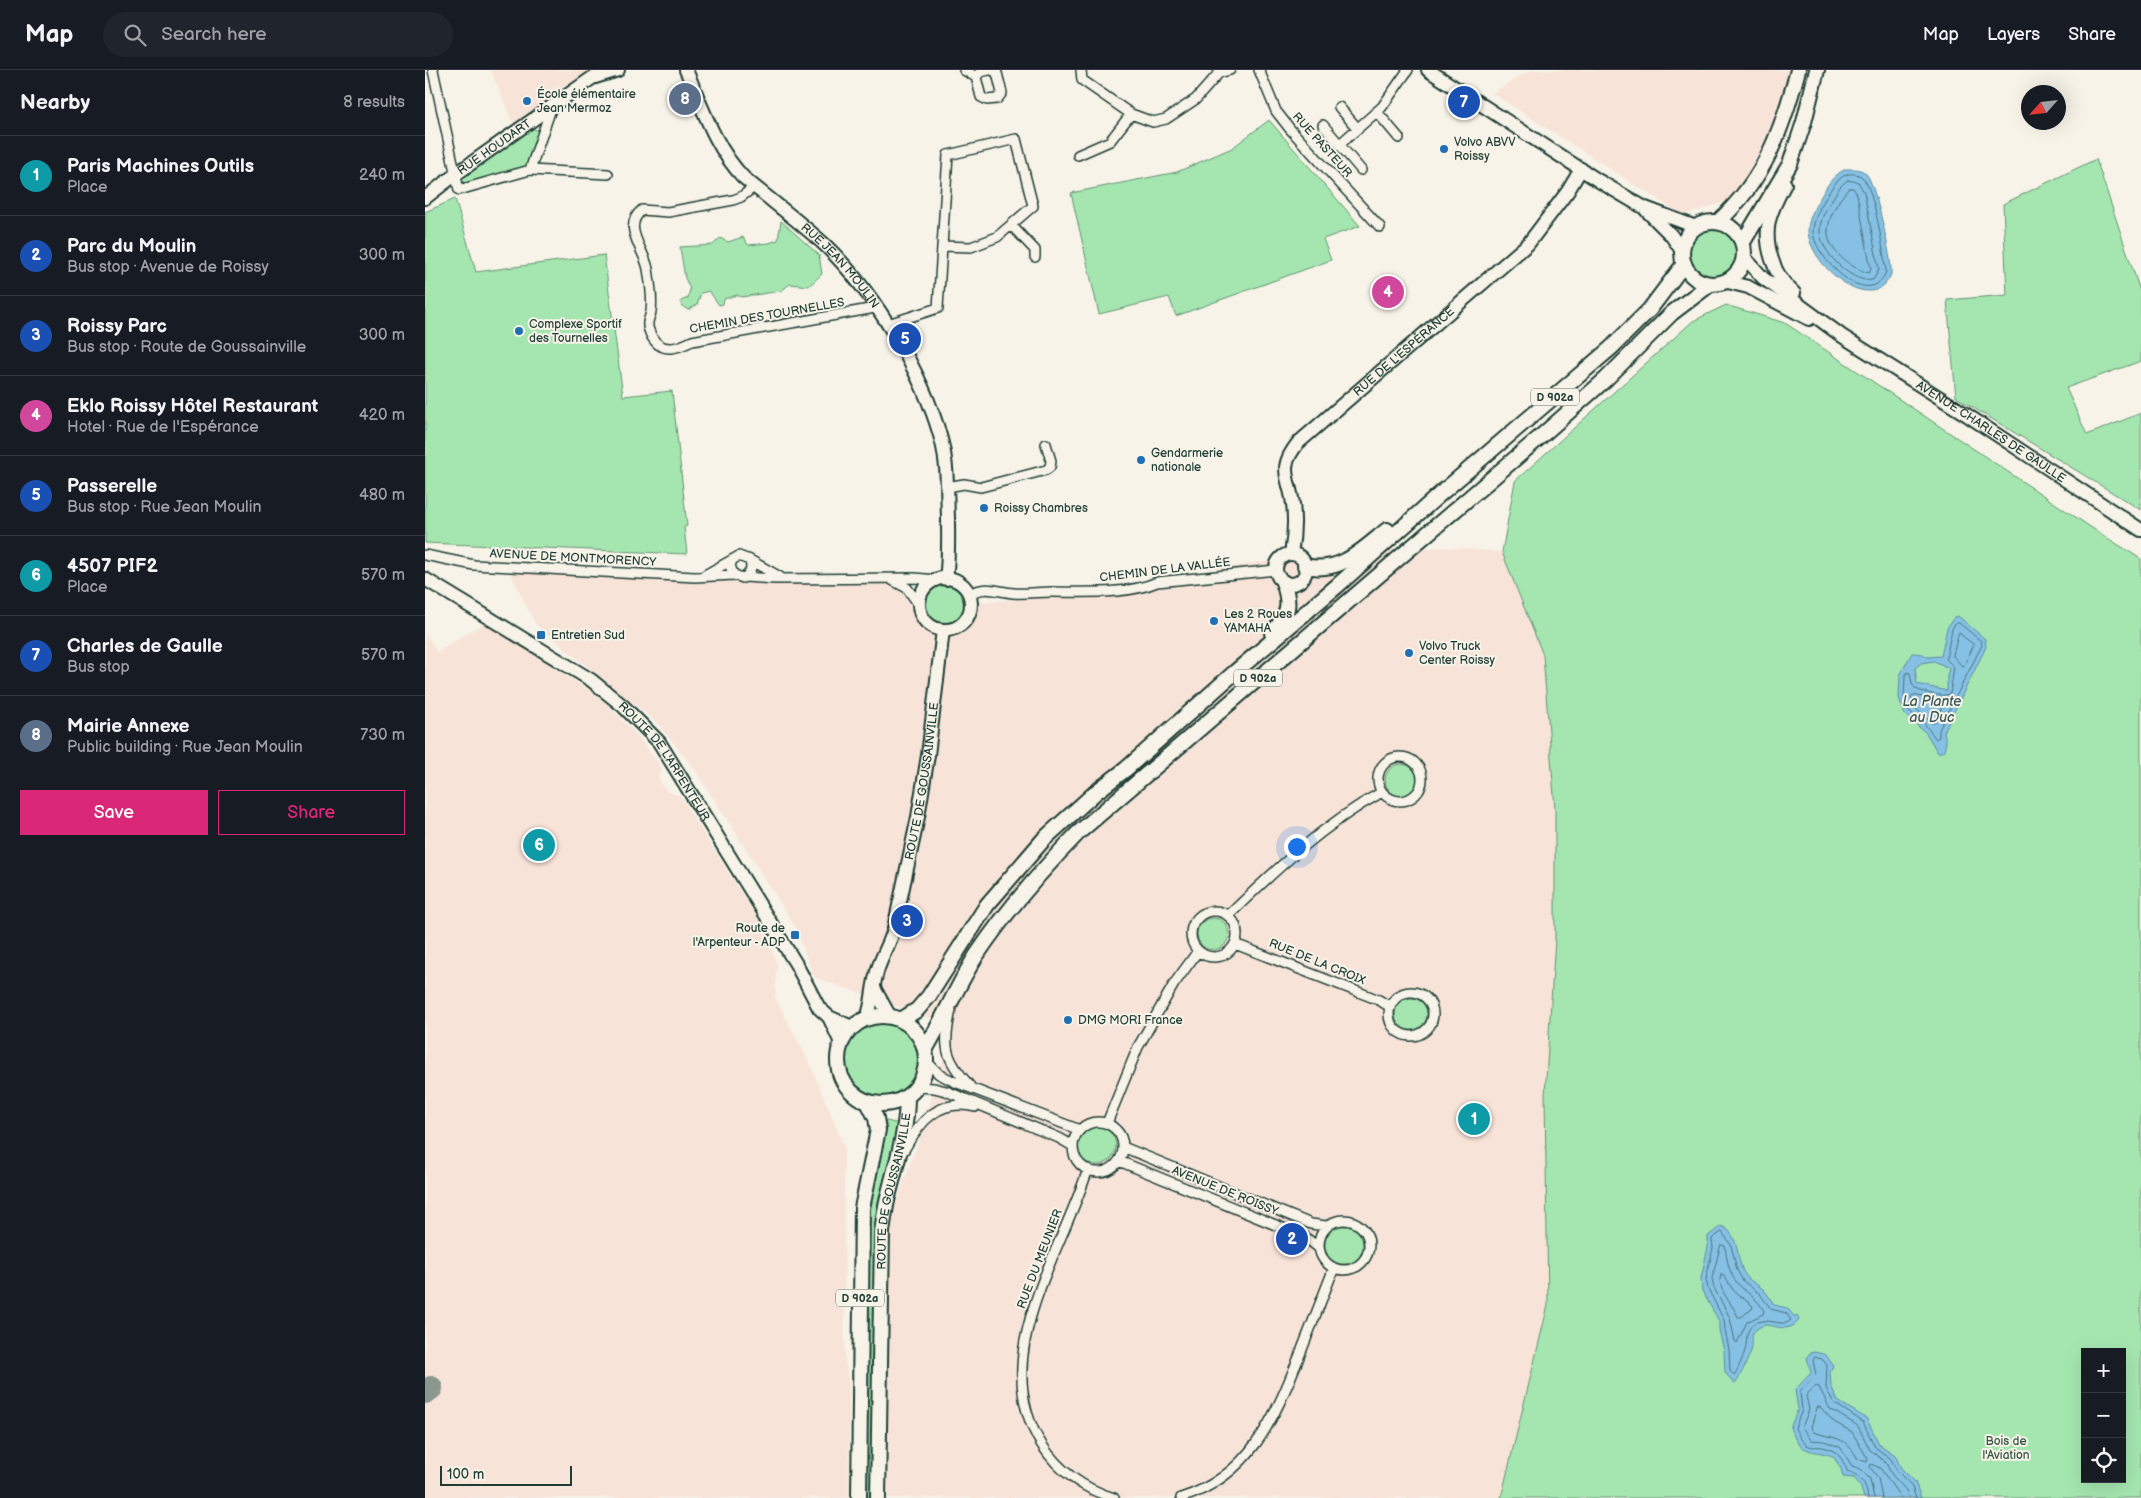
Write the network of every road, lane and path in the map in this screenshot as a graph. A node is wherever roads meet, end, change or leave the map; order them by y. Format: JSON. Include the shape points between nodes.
{"nodes":[{"id":1,"x":433,"y":70,"type":"edge"},
{"id":2,"x":618,"y":70,"type":"edge"},
{"id":3,"x":686,"y":70,"type":"edge"},
{"id":4,"x":964,"y":70,"type":"edge"},
{"id":5,"x":991,"y":70,"type":"edge"},
{"id":6,"x":1081,"y":70,"type":"edge"},
{"id":7,"x":1230,"y":70,"type":"edge"},
{"id":8,"x":1259,"y":70,"type":"edge"},
{"id":9,"x":1408,"y":70,"type":"edge"},
{"id":10,"x":1428,"y":70,"type":"edge"},
{"id":11,"x":1798,"y":70,"type":"edge"},
{"id":12,"x":1817,"y":70,"type":"edge"},
{"id":13,"x":594,"y":73,"type":"edge"},
{"id":14,"x":976,"y":77,"type":"junction"},
{"id":15,"x":552,"y":106,"type":"junction"},
{"id":16,"x":1339,"y":107,"type":"dead end"},
{"id":17,"x":1377,"y":112,"type":"junction"},
{"id":18,"x":1131,"y":114,"type":"junction"},
{"id":19,"x":1323,"y":125,"type":"dead end"},
{"id":20,"x":1358,"y":128,"type":"junction"},
{"id":21,"x":1399,"y":138,"type":"dead end"},
{"id":22,"x":1340,"y":144,"type":"junction"},
{"id":23,"x":1078,"y":156,"type":"dead end"},
{"id":24,"x":1790,"y":164,"type":"junction"},
{"id":25,"x":1581,"y":169,"type":"junction"},
{"id":26,"x":530,"y":170,"type":"junction"},
{"id":27,"x":1361,"y":170,"type":"dead end"},
{"id":28,"x":456,"y":174,"type":"junction"},
{"id":29,"x":608,"y":174,"type":"dead end"},
{"id":30,"x":755,"y":187,"type":"junction"},
{"id":31,"x":425,"y":198,"type":"edge"},
{"id":32,"x":1643,"y":207,"type":"junction"},
{"id":33,"x":1718,"y":222,"type":"junction"},
{"id":34,"x":1011,"y":225,"type":"junction"},
{"id":35,"x":1380,"y":227,"type":"dead end"},
{"id":36,"x":1696,"y":227,"type":"junction"},
{"id":37,"x":1743,"y":242,"type":"junction"},
{"id":38,"x":942,"y":246,"type":"junction"},
{"id":39,"x":1035,"y":257,"type":"dead end"},
{"id":40,"x":1683,"y":258,"type":"junction"},
{"id":41,"x":1745,"y":258,"type":"junction"},
{"id":42,"x":1728,"y":282,"type":"junction"},
{"id":43,"x":1709,"y":285,"type":"junction"},
{"id":44,"x":875,"y":308,"type":"junction"},
{"id":45,"x":888,"y":324,"type":"junction"},
{"id":46,"x":1842,"y":336,"type":"junction"},
{"id":47,"x":1046,"y":444,"type":"dead end"},
{"id":48,"x":947,"y":487,"type":"junction"},
{"id":49,"x":1439,"y":495,"type":"junction"},
{"id":50,"x":2141,"y":530,"type":"edge"},
{"id":51,"x":425,"y":554,"type":"edge"},
{"id":52,"x":1291,"y":554,"type":"junction"},
{"id":53,"x":747,"y":558,"type":"junction"},
{"id":54,"x":732,"y":560,"type":"junction"},
{"id":55,"x":1305,"y":566,"type":"junction"},
{"id":56,"x":734,"y":575,"type":"junction"},
{"id":57,"x":703,"y":576,"type":"junction"},
{"id":58,"x":1279,"y":576,"type":"junction"},
{"id":59,"x":745,"y":577,"type":"junction"},
{"id":60,"x":782,"y":578,"type":"junction"},
{"id":61,"x":425,"y":579,"type":"edge"},
{"id":62,"x":889,"y":579,"type":"junction"},
{"id":63,"x":941,"y":579,"type":"junction"},
{"id":64,"x":969,"y":594,"type":"junction"},
{"id":65,"x":919,"y":606,"type":"junction"},
{"id":66,"x":943,"y":630,"type":"junction"},
{"id":67,"x":1233,"y":672,"type":"junction"},
{"id":68,"x":1382,"y":792,"type":"junction"},
{"id":69,"x":1228,"y":916,"type":"junction"},
{"id":70,"x":1235,"y":944,"type":"junction"},
{"id":71,"x":1199,"y":951,"type":"junction"},
{"id":72,"x":874,"y":988,"type":"junction"},
{"id":73,"x":956,"y":990,"type":"junction"},
{"id":74,"x":1389,"y":1007,"type":"junction"},
{"id":75,"x":829,"y":1017,"type":"junction"},
{"id":76,"x":867,"y":1018,"type":"junction"},
{"id":77,"x":895,"y":1018,"type":"junction"},
{"id":78,"x":852,"y":1027,"type":"junction"},
{"id":79,"x":841,"y":1043,"type":"junction"},
{"id":80,"x":926,"y":1056,"type":"junction"},
{"id":81,"x":970,"y":1086,"type":"junction"},
{"id":82,"x":912,"y":1092,"type":"junction"},
{"id":83,"x":868,"y":1102,"type":"junction"},
{"id":84,"x":995,"y":1112,"type":"junction"},
{"id":85,"x":1107,"y":1123,"type":"junction"},
{"id":86,"x":1080,"y":1130,"type":"junction"},
{"id":87,"x":1073,"y":1146,"type":"junction"},
{"id":88,"x":1123,"y":1147,"type":"junction"},
{"id":89,"x":899,"y":1160,"type":"junction"},
{"id":90,"x":1119,"y":1161,"type":"junction"},
{"id":91,"x":1087,"y":1169,"type":"junction"},
{"id":92,"x":1327,"y":1226,"type":"junction"},
{"id":93,"x":1319,"y":1248,"type":"junction"},
{"id":94,"x":1334,"y":1268,"type":"junction"},
{"id":95,"x":859,"y":1498,"type":"edge"},
{"id":96,"x":878,"y":1498,"type":"edge"},
{"id":97,"x":1114,"y":1498,"type":"edge"},
{"id":98,"x":1181,"y":1498,"type":"edge"}],
"edges":[{"from":1,"to":28,"type":"street"},
{"from":2,"to":13,"type":"main road","name":"RUE HOUDART"},
{"from":3,"to":30,"type":"main road","name":"RUE JEAN MOULIN","via":[[724,153],[737,171]]},
{"from":4,"to":14,"type":"street"},
{"from":5,"to":14,"type":"street","via":[[980,72]]},
{"from":5,"to":14,"type":"street","via":[[997,73],[1002,93],[997,99],[981,97]]},
{"from":6,"to":18,"type":"street","via":[[1081,80]]},
{"from":7,"to":18,"type":"street","via":[[1219,73],[1196,99],[1166,119],[1153,122]]},
{"from":8,"to":35,"type":"street","name":"RUE PASTEUR","via":[[1276,111],[1289,129]]},
{"from":9,"to":17,"type":"street"},
{"from":10,"to":25,"type":"main road"},
{"from":11,"to":33,"type":"main road","via":[[1786,116],[1766,163],[1749,190]]},
{"from":12,"to":24,"type":"main road"},
{"from":13,"to":15,"type":"main road","name":"RUE HOUDART"},
{"from":15,"to":26,"type":"street"},
{"from":15,"to":28,"type":"main road","name":"RUE HOUDART"},
{"from":16,"to":20,"type":"street"},
{"from":17,"to":20,"type":"street"},
{"from":17,"to":21,"type":"street"},
{"from":18,"to":23,"type":"street","via":[[1110,141]]},
{"from":19,"to":22,"type":"street"},
{"from":20,"to":22,"type":"street"},
{"from":22,"to":27,"type":"street"},
{"from":24,"to":37,"type":"main road"},
{"from":24,"to":46,"type":"main road","via":[[1769,221],[1772,259],[1785,286],[1828,320]]},
{"from":25,"to":32,"type":"main road"},
{"from":25,"to":52,"type":"main road","name":"RUE DE L'ESPÉRANCE","via":[[1529,244],[1289,453],[1285,466],[1295,532]]},
{"from":26,"to":28,"type":"street","via":[[459,190]]},
{"from":26,"to":29,"type":"street"},
{"from":28,"to":31,"type":"main road","name":"RUE HOUDART"},
{"from":30,"to":44,"type":"main road","name":"RUE JEAN MOULIN","via":[[825,245],[859,283]]},
{"from":30,"to":44,"type":"street","name":"CHEMIN DES TOURNELLES","via":[[733,200],[668,212],[642,210],[636,214],[633,221],[635,240],[647,263],[650,281],[648,328],[659,346],[678,348],[692,340]]},
{"from":32,"to":36,"type":"main road"},
{"from":32,"to":40,"type":"main road","via":[[1671,236]]},
{"from":33,"to":36,"type":"main road"},
{"from":33,"to":37,"type":"main road","via":[[1733,229]]},
{"from":34,"to":38,"type":"street","via":[[997,237],[971,247]]},
{"from":34,"to":38,"type":"street","via":[[1033,206],[1016,139],[948,155]]},
{"from":34,"to":39,"type":"street","via":[[1035,250]]},
{"from":36,"to":40,"type":"main road","via":[[1688,234]]},
{"from":37,"to":41,"type":"main road"},
{"from":38,"to":45,"type":"street","via":[[938,308]]},
{"from":40,"to":43,"type":"main road","via":[[1693,278]]},
{"from":40,"to":49,"type":"main road","number":"D 902a","via":[[1649,309],[1611,348]]},
{"from":41,"to":42,"type":"main road","via":[[1739,272]]},
{"from":41,"to":46,"type":"main road","name":"AVENUE CHARLES DE GAULLE","via":[[1763,278]]},
{"from":42,"to":43,"type":"main road"},
{"from":42,"to":46,"type":"main road","name":"AVENUE CHARLES DE GAULLE","via":[[1748,287]]},
{"from":43,"to":73,"type":"main road","number":"D 902a","via":[[1672,313],[1606,379],[1539,438],[1078,833],[1005,913]]},
{"from":44,"to":45,"type":"main road","name":"RUE JEAN MOULIN"},
{"from":45,"to":48,"type":"main road","name":"RUE JEAN MOULIN","via":[[912,363],[936,424],[944,451]]},
{"from":46,"to":50,"type":"main road","name":"AVENUE CHARLES DE GAULLE","via":[[1967,414]]},
{"from":47,"to":48,"type":"street","via":[[1051,461],[1046,470],[981,488],[964,484]]},
{"from":48,"to":63,"type":"main road","name":"RUE JEAN MOULIN","via":[[948,565]]},
{"from":49,"to":55,"type":"main road","via":[[1398,521],[1348,562],[1332,567]]},
{"from":49,"to":67,"type":"main road","number":"D 902a","via":[[1337,586]]},
{"from":51,"to":57,"type":"street","name":"AVENUE DE MONTMORENCY","via":[[474,565]]},
{"from":52,"to":55,"type":"main road","via":[[1300,558]]},
{"from":52,"to":58,"type":"main road","via":[[1279,560]]},
{"from":53,"to":54,"type":"street","via":[[739,556]]},
{"from":53,"to":59,"type":"street","via":[[751,566]]},
{"from":53,"to":60,"type":"street"},
{"from":54,"to":56,"type":"street","via":[[730,566]]},
{"from":54,"to":57,"type":"street"},
{"from":55,"to":58,"type":"main road","via":[[1301,580],[1292,584]]},
{"from":56,"to":57,"type":"street","name":"AVENUE DE MONTMORENCY"},
{"from":56,"to":59,"type":"street"},
{"from":58,"to":64,"type":"street","name":"CHEMIN DE LA VALLÉE","via":[[1157,582],[1145,588],[1095,592],[1012,593],[991,588]]},
{"from":58,"to":67,"type":"main road","via":[[1287,594],[1288,608],[1280,625]]},
{"from":59,"to":60,"type":"street"},
{"from":60,"to":62,"type":"street"},
{"from":61,"to":75,"type":"main road","name":"ROUTE DE L'ARPENTEUR","via":[[591,680],[659,742],[796,964],[819,1008]]},
{"from":62,"to":63,"type":"street"},
{"from":62,"to":65,"type":"street","via":[[907,588]]},
{"from":63,"to":64,"type":"main road","via":[[959,583]]},
{"from":63,"to":65,"type":"main road","via":[[923,590]]},
{"from":64,"to":66,"type":"main road","via":[[970,611],[966,619],[960,626]]},
{"from":65,"to":66,"type":"main road","via":[[927,623]]},
{"from":66,"to":72,"type":"main road","name":"ROUTE DE GOUSSAINVILLE","via":[[918,817],[894,929]]},
{"from":67,"to":77,"type":"main road","number":"D 902a","via":[[1044,839],[987,905],[929,996],[917,1010]]},
{"from":68,"to":68,"type":"street","via":[[1394,801],[1416,796],[1423,783],[1420,769],[1410,759],[1389,760],[1378,778]]},
{"from":68,"to":69,"type":"street","via":[[1362,802],[1309,843]]},
{"from":69,"to":70,"type":"street","via":[[1236,929]]},
{"from":69,"to":71,"type":"street","via":[[1215,911],[1197,919],[1191,939]]},
{"from":70,"to":71,"type":"street","via":[[1218,957]]},
{"from":70,"to":74,"type":"street","name":"RUE DE LA CROIX","via":[[1379,1000]]},
{"from":71,"to":85,"type":"street","via":[[1174,984],[1138,1047]]},
{"from":72,"to":76,"type":"main road","name":"ROUTE DE GOUSSAINVILLE"},
{"from":72,"to":77,"type":"main road"},
{"from":73,"to":80,"type":"main road","number":"D 902a"},
{"from":73,"to":81,"type":"street","via":[[945,1037],[957,1072]]},
{"from":74,"to":74,"type":"street","via":[[1390,1021],[1398,1032],[1419,1034],[1429,1027],[1431,1005],[1424,995],[1405,992],[1398,995]]},
{"from":75,"to":78,"type":"main road","name":"ROUTE DE L'ARPENTEUR"},
{"from":75,"to":79,"type":"main road","name":"ROUTE DE L'ARPENTEUR"},
{"from":76,"to":77,"type":"main road"},
{"from":76,"to":78,"type":"main road"},
{"from":77,"to":80,"type":"main road","via":[[912,1028],[920,1038]]},
{"from":78,"to":79,"type":"main road"},
{"from":79,"to":83,"type":"main road","via":[[838,1054],[841,1077],[852,1093]]},
{"from":80,"to":81,"type":"street","via":[[939,1074]]},
{"from":80,"to":82,"type":"main road","via":[[925,1070]]},
{"from":81,"to":86,"type":"street"},
{"from":82,"to":83,"type":"main road","via":[[887,1104]]},
{"from":82,"to":84,"type":"street","via":[[934,1088]]},
{"from":82,"to":89,"type":"main road","name":"ROUTE DE GOUSSAINVILLE","number":"D 902a"},
{"from":83,"to":95,"type":"main road","name":"ROUTE DE GOUSSAINVILLE","number":"D 902a","via":[[878,1130],[862,1208]]},
{"from":84,"to":87,"type":"street"},
{"from":84,"to":89,"type":"street","via":[[965,1104],[934,1113],[916,1128]]},
{"from":85,"to":86,"type":"street","via":[[1092,1122]]},
{"from":85,"to":88,"type":"street","via":[[1119,1133]]},
{"from":86,"to":87,"type":"street"},
{"from":87,"to":91,"type":"street","via":[[1077,1160]]},
{"from":88,"to":90,"type":"street"},
{"from":88,"to":92,"type":"street","name":"AVENUE DE ROISSY","via":[[1311,1224]]},
{"from":89,"to":96,"type":"main road","name":"ROUTE DE GOUSSAINVILLE","number":"D 902a","via":[[888,1195],[882,1232]]},
{"from":90,"to":91,"type":"street","via":[[1108,1170],[1094,1172]]},
{"from":90,"to":93,"type":"street","name":"AVENUE DE ROISSY","via":[[1305,1237]]},
{"from":91,"to":97,"type":"street","name":"RUE DU MEUNIER","via":[[1033,1308],[1023,1353],[1022,1390],[1031,1424],[1050,1456],[1076,1480]]},
{"from":92,"to":93,"type":"street","via":[[1322,1232]]},
{"from":92,"to":94,"type":"street","via":[[1333,1221],[1350,1220],[1364,1229],[1370,1243],[1361,1264],[1348,1270]]},
{"from":93,"to":94,"type":"street","via":[[1321,1256]]},
{"from":94,"to":98,"type":"street","via":[[1282,1398],[1261,1437],[1242,1461],[1220,1480]]}]}
